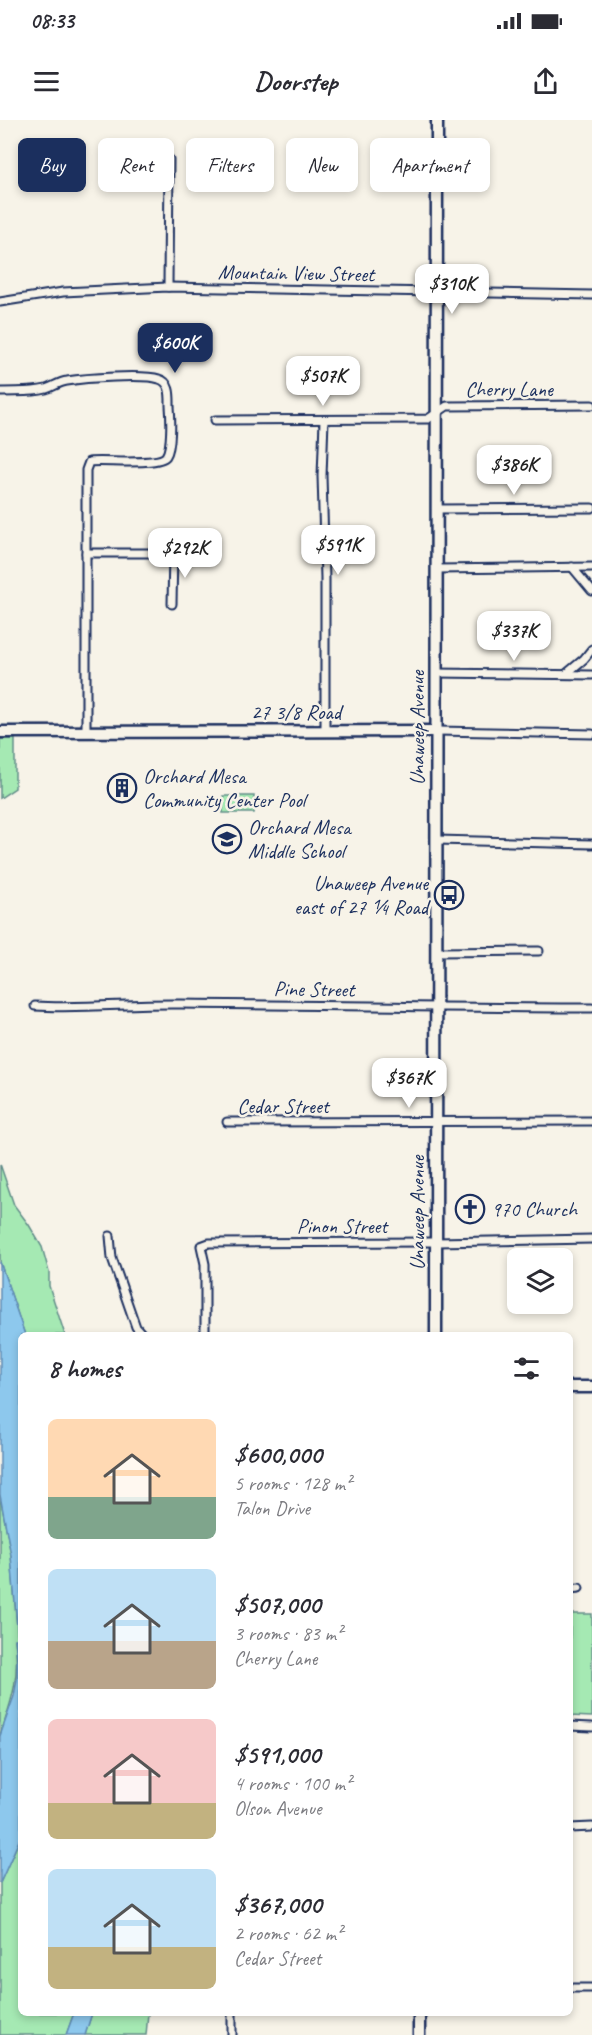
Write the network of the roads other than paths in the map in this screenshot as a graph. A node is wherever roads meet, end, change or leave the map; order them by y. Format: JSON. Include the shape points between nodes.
{"nodes":[{"id":1,"x":437,"y":120,"type":"edge"},
{"id":2,"x":169,"y":192,"type":"edge"},
{"id":3,"x":168,"y":287,"type":"junction"},
{"id":4,"x":437,"y":292,"type":"junction"},
{"id":5,"x":592,"y":295,"type":"edge"},
{"id":6,"x":0,"y":302,"type":"edge"},
{"id":7,"x":0,"y":392,"type":"edge"},
{"id":8,"x":592,"y":405,"type":"edge"},
{"id":9,"x":437,"y":413,"type":"junction"},
{"id":10,"x":215,"y":420,"type":"dead end"},
{"id":11,"x":324,"y":420,"type":"junction"},
{"id":12,"x":592,"y":508,"type":"edge"},
{"id":13,"x":437,"y":509,"type":"junction"},
{"id":14,"x":86,"y":553,"type":"junction"},
{"id":15,"x":572,"y":567,"type":"junction"},
{"id":16,"x":592,"y":567,"type":"edge"},
{"id":17,"x":436,"y":569,"type":"junction"},
{"id":18,"x":592,"y":591,"type":"edge"},
{"id":19,"x":172,"y":604,"type":"dead end"},
{"id":20,"x":592,"y":649,"type":"edge"},
{"id":21,"x":436,"y":673,"type":"junction"},
{"id":22,"x":565,"y":675,"type":"junction"},
{"id":23,"x":592,"y":675,"type":"edge"},
{"id":24,"x":325,"y":731,"type":"junction"},
{"id":25,"x":437,"y":731,"type":"junction"},
{"id":26,"x":0,"y":732,"type":"edge"},
{"id":27,"x":86,"y":732,"type":"junction"},
{"id":28,"x":592,"y":734,"type":"edge"},
{"id":29,"x":437,"y":840,"type":"junction"},
{"id":30,"x":592,"y":844,"type":"edge"},
{"id":31,"x":539,"y":951,"type":"dead end"},
{"id":32,"x":436,"y":952,"type":"junction"},
{"id":33,"x":35,"y":1006,"type":"dead end"},
{"id":34,"x":436,"y":1008,"type":"junction"},
{"id":35,"x":592,"y":1008,"type":"edge"},
{"id":36,"x":592,"y":1121,"type":"edge"},
{"id":37,"x":227,"y":1122,"type":"dead end"},
{"id":38,"x":436,"y":1122,"type":"junction"},
{"id":39,"x":110,"y":1236,"type":"dead end"},
{"id":40,"x":592,"y":1239,"type":"edge"},
{"id":41,"x":436,"y":1242,"type":"junction"},
{"id":42,"x":140,"y":1332,"type":"edge"},
{"id":43,"x":205,"y":1332,"type":"edge"},
{"id":44,"x":436,"y":1332,"type":"edge"},
{"id":45,"x":573,"y":1387,"type":"edge"},
{"id":46,"x":592,"y":1387,"type":"edge"},
{"id":47,"x":579,"y":1588,"type":"dead end"},
{"id":48,"x":573,"y":1589,"type":"edge"},
{"id":49,"x":573,"y":1725,"type":"edge"},
{"id":50,"x":592,"y":1726,"type":"edge"},
{"id":51,"x":573,"y":1827,"type":"edge"},
{"id":52,"x":592,"y":1827,"type":"edge"},
{"id":53,"x":573,"y":1988,"type":"edge"},
{"id":54,"x":592,"y":1988,"type":"edge"},
{"id":55,"x":232,"y":2016,"type":"edge"},
{"id":56,"x":419,"y":2016,"type":"edge"},
{"id":57,"x":232,"y":2035,"type":"edge"},
{"id":58,"x":419,"y":2035,"type":"edge"}],
"edges":[{"from":1,"to":4,"type":"main road","name":"Unaweep Avenue"},
{"from":2,"to":3,"type":"street"},
{"from":3,"to":4,"type":"street","name":"Mountain View Street"},
{"from":3,"to":6,"type":"street","name":"Mountain View Street","via":[[63,292]]},
{"from":4,"to":5,"type":"street","name":"Mountain View Street"},
{"from":4,"to":9,"type":"main road","name":"Unaweep Avenue"},
{"from":7,"to":14,"type":"street","via":[[48,389],[92,378],[148,377],[166,382],[171,422],[166,456],[154,462],[89,462]]},
{"from":8,"to":9,"type":"street","name":"Cherry Lane","via":[[447,406]]},
{"from":9,"to":11,"type":"street","name":"Cherry Lane","via":[[428,419]]},
{"from":9,"to":13,"type":"main road","name":"Unaweep Avenue"},
{"from":10,"to":11,"type":"street","name":"Cherry Lane"},
{"from":11,"to":24,"type":"street"},
{"from":12,"to":13,"type":"street"},
{"from":13,"to":17,"type":"main road","name":"Unaweep Avenue"},
{"from":14,"to":19,"type":"street","via":[[173,553]]},
{"from":14,"to":27,"type":"street"},
{"from":15,"to":16,"type":"street"},
{"from":15,"to":17,"type":"street"},
{"from":15,"to":18,"type":"street"},
{"from":17,"to":21,"type":"main road","name":"Unaweep Avenue"},
{"from":20,"to":22,"type":"street"},
{"from":21,"to":22,"type":"street"},
{"from":21,"to":25,"type":"main road","name":"Unaweep Avenue"},
{"from":22,"to":23,"type":"street"},
{"from":24,"to":25,"type":"main road","name":"27 3/8 Road"},
{"from":24,"to":27,"type":"main road","name":"27 3/8 Road"},
{"from":25,"to":28,"type":"street","name":"27 3/8 Road"},
{"from":25,"to":29,"type":"main road","name":"Unaweep Avenue"},
{"from":26,"to":27,"type":"main road","name":"27 3/8 Road"},
{"from":29,"to":30,"type":"street"},
{"from":29,"to":32,"type":"main road","name":"Unaweep Avenue"},
{"from":31,"to":32,"type":"street"},
{"from":32,"to":34,"type":"main road","name":"Unaweep Avenue"},
{"from":33,"to":34,"type":"street","name":"Pine Street"},
{"from":34,"to":35,"type":"street","name":"Pine Street"},
{"from":34,"to":38,"type":"main road","name":"Unaweep Avenue"},
{"from":36,"to":38,"type":"street","name":"Cedar Street"},
{"from":37,"to":38,"type":"street","name":"Cedar Street"},
{"from":38,"to":41,"type":"main road","name":"Unaweep Avenue"},
{"from":39,"to":42,"type":"street","via":[[112,1258]]},
{"from":40,"to":41,"type":"street","name":"Pinon Street"},
{"from":41,"to":43,"type":"street","name":"Pinon Street","via":[[201,1246],[205,1264]]},
{"from":41,"to":44,"type":"main road","name":"Unaweep Avenue"},
{"from":45,"to":46,"type":"main road"},
{"from":47,"to":48,"type":"street"},
{"from":49,"to":50,"type":"street"},
{"from":51,"to":52,"type":"street"},
{"from":53,"to":54,"type":"street"},
{"from":55,"to":57,"type":"street"},
{"from":56,"to":58,"type":"main road"}]}
